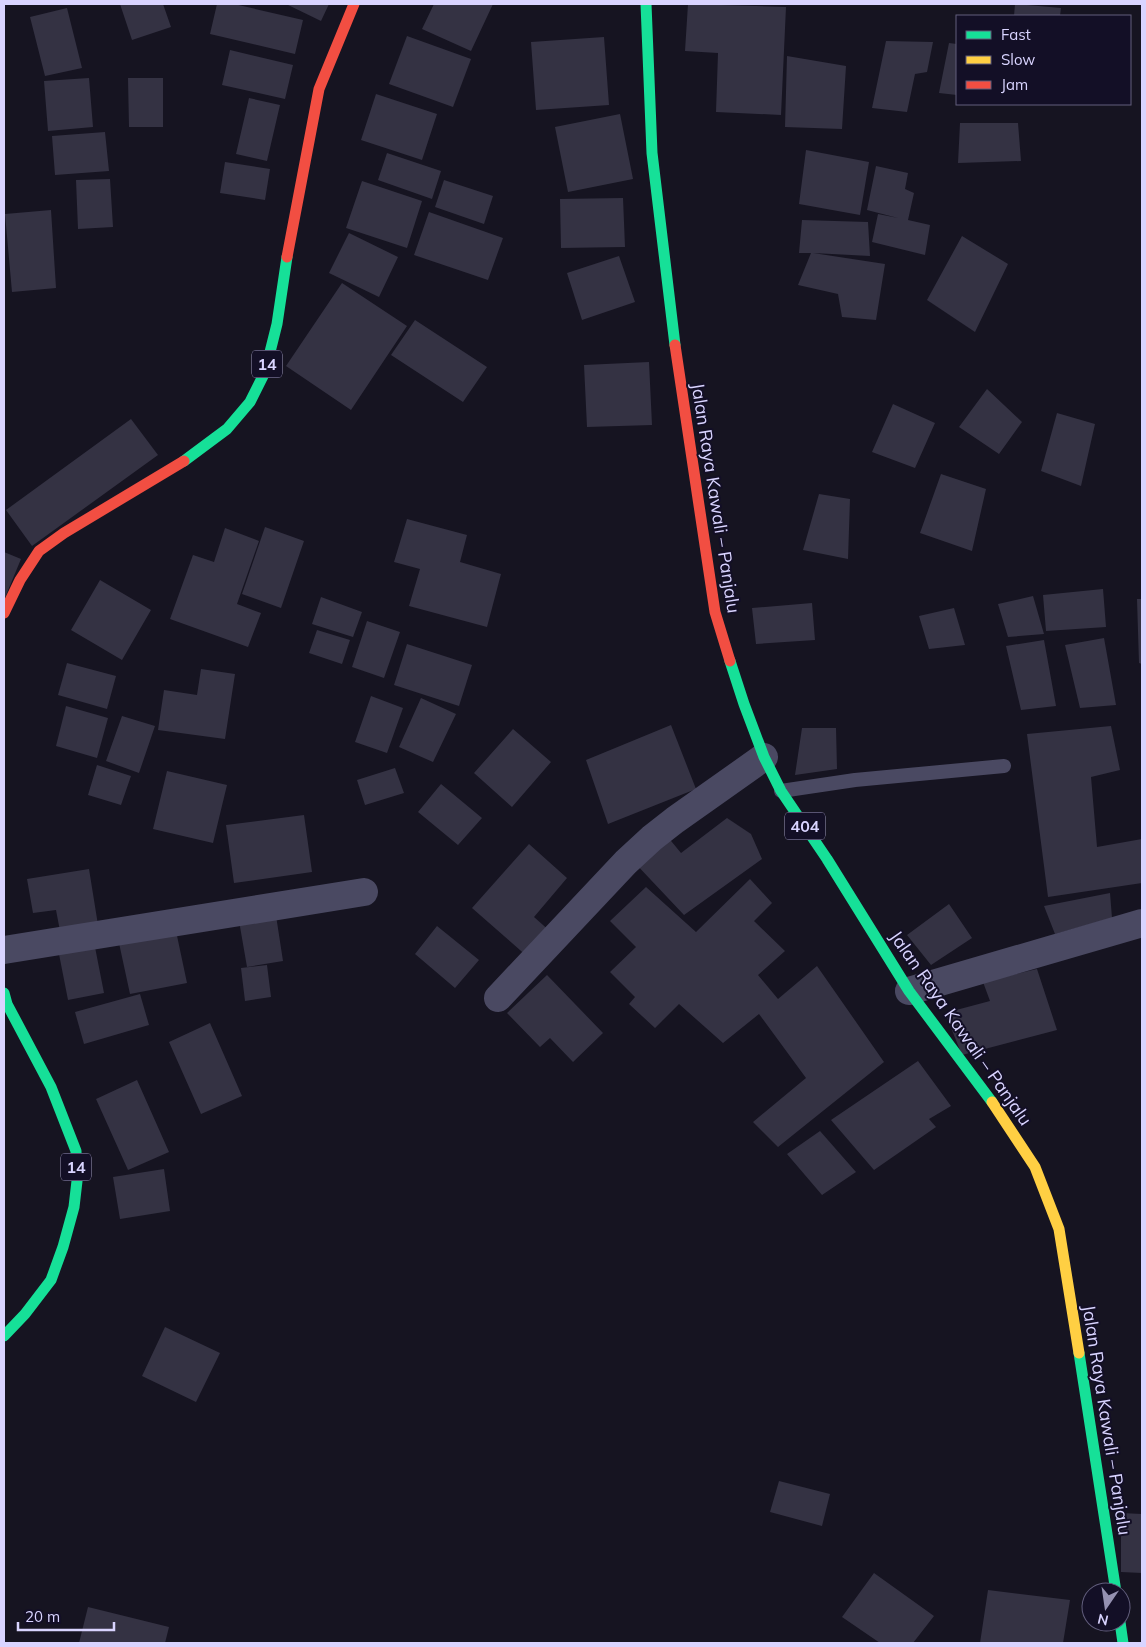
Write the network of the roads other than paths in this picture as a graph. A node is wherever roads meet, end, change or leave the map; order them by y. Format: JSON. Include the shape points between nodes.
{"nodes":[{"id":1,"x":354,"y":4,"type":"edge"},
{"id":2,"x":646,"y":4,"type":"edge"},
{"id":3,"x":4,"y":613,"type":"edge"},
{"id":4,"x":764,"y":757,"type":"junction"},
{"id":5,"x":1004,"y":766,"type":"dead end"},
{"id":6,"x":782,"y":791,"type":"junction"},
{"id":7,"x":364,"y":892,"type":"dead end"},
{"id":8,"x":1142,"y":923,"type":"edge"},
{"id":9,"x":4,"y":950,"type":"edge"},
{"id":10,"x":909,"y":991,"type":"junction"},
{"id":11,"x":4,"y":993,"type":"edge"},
{"id":12,"x":498,"y":998,"type":"dead end"},
{"id":13,"x":4,"y":1336,"type":"edge"},
{"id":14,"x":1114,"y":1582,"type":"edge"}],
"edges":[{"from":1,"to":3,"type":"main road","number":"14","via":[[319,89],[289,242],[277,324],[265,372],[250,402],[227,429],[191,456],[39,551]]},
{"from":2,"to":4,"type":"main road","name":"Jalan Raya Kawali – Panjalu","number":"404","via":[[652,154],[680,384],[715,612]]},
{"from":4,"to":6,"type":"main road","name":"Jalan Raya Kawali – Panjalu","number":"404"},
{"from":4,"to":12,"type":"street","via":[[667,826],[626,862]]},
{"from":5,"to":6,"type":"lane","via":[[855,780]]},
{"from":6,"to":10,"type":"main road","name":"Jalan Raya Kawali – Panjalu","number":"404"},
{"from":7,"to":9,"type":"street"},
{"from":8,"to":10,"type":"street"},
{"from":10,"to":14,"type":"main road","name":"Jalan Raya Kawali – Panjalu","number":"404","via":[[1036,1167],[1059,1229]]},
{"from":11,"to":13,"type":"main road","number":"14","via":[[63,1116],[76,1151],[77,1181],[74,1207],[51,1280]]}]}
